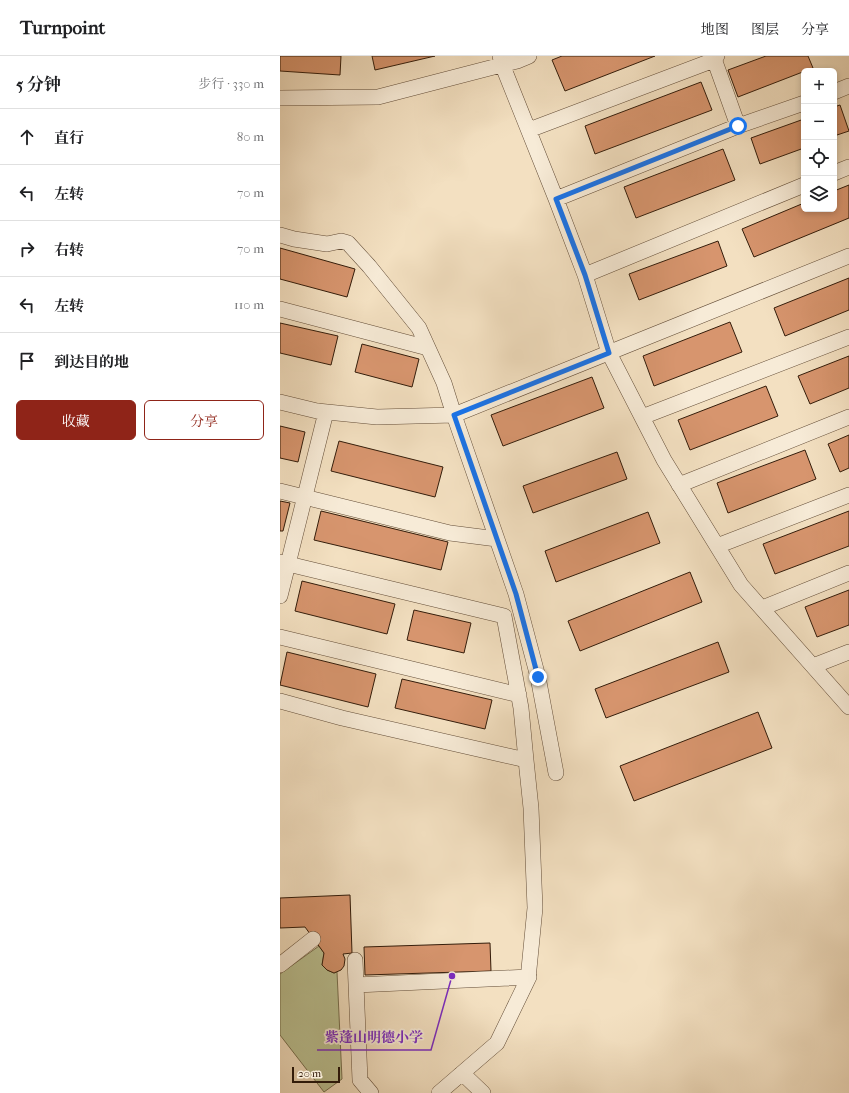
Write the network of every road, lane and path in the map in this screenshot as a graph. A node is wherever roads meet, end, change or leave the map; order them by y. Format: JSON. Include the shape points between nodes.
{"nodes":[{"id":1,"x":529,"y":56,"type":"edge"},
{"id":2,"x":715,"y":57,"type":"edge"},
{"id":3,"x":501,"y":60,"type":"edge"},
{"id":4,"x":849,"y":86,"type":"edge"},
{"id":5,"x":837,"y":91,"type":"edge"},
{"id":6,"x":280,"y":98,"type":"edge"},
{"id":7,"x":801,"y":104,"type":"edge"},
{"id":8,"x":738,"y":126,"type":"junction"},
{"id":9,"x":529,"y":130,"type":"junction"},
{"id":10,"x":849,"y":167,"type":"edge"},
{"id":11,"x":837,"y":172,"type":"edge"},
{"id":12,"x":801,"y":186,"type":"edge"},
{"id":13,"x":556,"y":199,"type":"junction"},
{"id":14,"x":280,"y":235,"type":"edge"},
{"id":15,"x":849,"y":256,"type":"edge"},
{"id":16,"x":585,"y":275,"type":"junction"},
{"id":17,"x":280,"y":309,"type":"edge"},
{"id":18,"x":849,"y":337,"type":"edge"},
{"id":19,"x":428,"y":348,"type":"junction"},
{"id":20,"x":609,"y":353,"type":"junction"},
{"id":21,"x":280,"y":402,"type":"edge"},
{"id":22,"x":326,"y":412,"type":"junction"},
{"id":23,"x":454,"y":415,"type":"junction"},
{"id":24,"x":642,"y":417,"type":"junction"},
{"id":25,"x":849,"y":417,"type":"edge"},
{"id":26,"x":680,"y":485,"type":"junction"},
{"id":27,"x":280,"y":492,"type":"edge"},
{"id":28,"x":849,"y":495,"type":"edge"},
{"id":29,"x":304,"y":498,"type":"junction"},
{"id":30,"x":497,"y":539,"type":"junction"},
{"id":31,"x":717,"y":546,"type":"junction"},
{"id":32,"x":284,"y":563,"type":"edge"},
{"id":33,"x":849,"y":573,"type":"edge"},
{"id":34,"x":280,"y":596,"type":"edge"},
{"id":35,"x":762,"y":608,"type":"junction"},
{"id":36,"x":280,"y":637,"type":"edge"},
{"id":37,"x":849,"y":652,"type":"edge"},
{"id":38,"x":813,"y":666,"type":"junction"},
{"id":39,"x":519,"y":695,"type":"junction"},
{"id":40,"x":280,"y":701,"type":"edge"},
{"id":41,"x":849,"y":706,"type":"edge"},
{"id":42,"x":526,"y":760,"type":"junction"},
{"id":43,"x":556,"y":773,"type":"dead end"},
{"id":44,"x":313,"y":939,"type":"dead end"},
{"id":45,"x":355,"y":960,"type":"dead end"},
{"id":46,"x":280,"y":965,"type":"edge"},
{"id":47,"x":529,"y":977,"type":"junction"},
{"id":48,"x":356,"y":985,"type":"junction"},
{"id":49,"x":462,"y":1073,"type":"junction"},
{"id":50,"x":371,"y":1093,"type":"edge"},
{"id":51,"x":439,"y":1093,"type":"edge"},
{"id":52,"x":483,"y":1093,"type":"edge"}],
"edges":[{"from":1,"to":3,"type":"street","via":[[517,61]]},
{"from":2,"to":8,"type":"street"},
{"from":2,"to":9,"type":"street"},
{"from":3,"to":6,"type":"street","via":[[378,97]]},
{"from":3,"to":9,"type":"street"},
{"from":4,"to":5,"type":"street"},
{"from":7,"to":8,"type":"street"},
{"from":8,"to":13,"type":"street"},
{"from":9,"to":13,"type":"street"},
{"from":10,"to":11,"type":"street"},
{"from":12,"to":16,"type":"street"},
{"from":13,"to":16,"type":"street"},
{"from":14,"to":19,"type":"street","via":[[327,244],[341,241],[348,243],[370,266],[419,328]]},
{"from":15,"to":20,"type":"street"},
{"from":16,"to":20,"type":"street"},
{"from":17,"to":19,"type":"street"},
{"from":18,"to":24,"type":"street"},
{"from":19,"to":23,"type":"street","via":[[444,383]]},
{"from":20,"to":23,"type":"street"},
{"from":20,"to":24,"type":"street"},
{"from":21,"to":22,"type":"street"},
{"from":22,"to":23,"type":"street","via":[[377,417]]},
{"from":22,"to":29,"type":"street"},
{"from":23,"to":30,"type":"street"},
{"from":24,"to":26,"type":"street"},
{"from":25,"to":26,"type":"street"},
{"from":26,"to":31,"type":"street"},
{"from":27,"to":29,"type":"street"},
{"from":28,"to":31,"type":"street"},
{"from":29,"to":30,"type":"street","via":[[450,533]]},
{"from":29,"to":32,"type":"street"},
{"from":30,"to":43,"type":"street","via":[[516,594],[538,677]]},
{"from":31,"to":35,"type":"street","via":[[741,585]]},
{"from":32,"to":34,"type":"street"},
{"from":32,"to":39,"type":"street","via":[[504,616]]},
{"from":33,"to":35,"type":"street"},
{"from":35,"to":38,"type":"street"},
{"from":36,"to":39,"type":"street"},
{"from":37,"to":38,"type":"street"},
{"from":38,"to":41,"type":"street"},
{"from":39,"to":42,"type":"street"},
{"from":40,"to":42,"type":"street","via":[[342,718]]},
{"from":42,"to":47,"type":"street","via":[[531,808],[535,908]]},
{"from":44,"to":46,"type":"street"},
{"from":45,"to":48,"type":"street"},
{"from":47,"to":48,"type":"street"},
{"from":47,"to":49,"type":"street","via":[[497,1043]]},
{"from":48,"to":50,"type":"street","via":[[360,1080]]},
{"from":49,"to":51,"type":"street"},
{"from":49,"to":52,"type":"street"}]}
